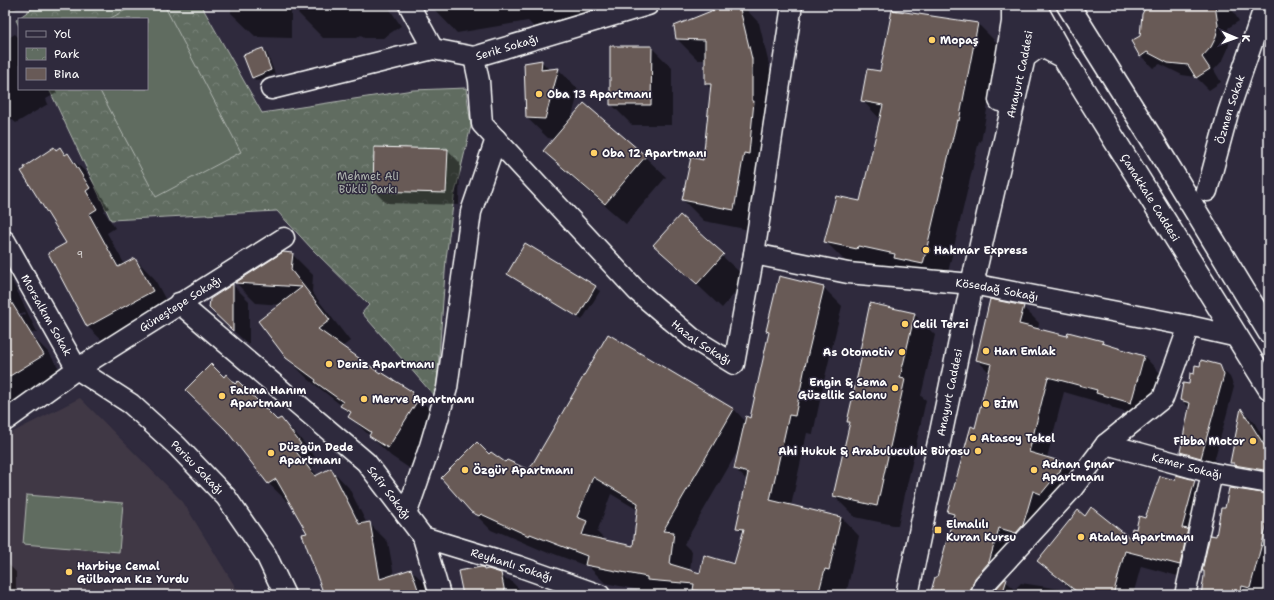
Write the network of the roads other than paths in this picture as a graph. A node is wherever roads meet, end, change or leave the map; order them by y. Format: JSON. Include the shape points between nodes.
{"nodes":[{"id":1,"x":408,"y":5,"type":"edge"},
{"id":2,"x":648,"y":5,"type":"edge"},
{"id":3,"x":792,"y":5,"type":"edge"},
{"id":4,"x":1013,"y":5,"type":"edge"},
{"id":5,"x":1034,"y":5,"type":"edge"},
{"id":6,"x":1068,"y":5,"type":"edge"},
{"id":7,"x":1265,"y":5,"type":"edge"},
{"id":8,"x":434,"y":49,"type":"junction"},
{"id":9,"x":474,"y":57,"type":"junction"},
{"id":10,"x":1024,"y":57,"type":"junction"},
{"id":11,"x":1063,"y":57,"type":"junction"},
{"id":12,"x":271,"y":89,"type":"dead end"},
{"id":13,"x":496,"y":139,"type":"junction"},
{"id":14,"x":995,"y":191,"type":"junction"},
{"id":15,"x":1207,"y":191,"type":"dead end"},
{"id":16,"x":284,"y":238,"type":"dead end"},
{"id":17,"x":5,"y":241,"type":"edge"},
{"id":18,"x":754,"y":254,"type":"junction"},
{"id":19,"x":972,"y":284,"type":"junction"},
{"id":20,"x":179,"y":303,"type":"junction"},
{"id":21,"x":1189,"y":326,"type":"junction"},
{"id":22,"x":1269,"y":332,"type":"edge"},
{"id":23,"x":1238,"y":337,"type":"junction"},
{"id":24,"x":77,"y":369,"type":"junction"},
{"id":25,"x":1269,"y":388,"type":"edge"},
{"id":26,"x":5,"y":421,"type":"edge"},
{"id":27,"x":1106,"y":444,"type":"junction"},
{"id":28,"x":1212,"y":473,"type":"junction"},
{"id":29,"x":1269,"y":483,"type":"edge"},
{"id":30,"x":406,"y":515,"type":"junction"},
{"id":31,"x":423,"y":537,"type":"junction"},
{"id":32,"x":286,"y":595,"type":"edge"},
{"id":33,"x":440,"y":595,"type":"edge"},
{"id":34,"x":600,"y":595,"type":"edge"},
{"id":35,"x":907,"y":595,"type":"edge"},
{"id":36,"x":980,"y":595,"type":"edge"},
{"id":37,"x":1185,"y":595,"type":"edge"}],
"edges":[{"from":1,"to":8,"type":"street"},
{"from":2,"to":9,"type":"street","name":"Serik Sokağı"},
{"from":3,"to":18,"type":"street","name":"Hazal Sokağı"},
{"from":4,"to":14,"type":"main road","name":"Anayurt Caddesi","via":[[1013,22],[995,130]]},
{"from":5,"to":10,"type":"main road","name":"Anayurt Caddesi"},
{"from":5,"to":11,"type":"main road","name":"Çanakkale Caddesi"},
{"from":6,"to":22,"type":"main road"},
{"from":7,"to":15,"type":"street","name":"Özmen Sokak","via":[[1228,112]]},
{"from":8,"to":9,"type":"street","name":"Serik Sokağı"},
{"from":8,"to":12,"type":"street","name":"Serik Sokağı"},
{"from":9,"to":13,"type":"street","name":"Hazal Sokağı","via":[[479,81],[482,124]]},
{"from":10,"to":11,"type":"main road","via":[[1042,46]]},
{"from":10,"to":14,"type":"main road","name":"Anayurt Caddesi"},
{"from":11,"to":23,"type":"main road","name":"Çanakkale Caddesi"},
{"from":13,"to":18,"type":"street","name":"Hazal Sokağı","via":[[637,291],[692,338],[734,364]]},
{"from":13,"to":30,"type":"street","via":[[472,212],[447,388]]},
{"from":14,"to":19,"type":"main road","name":"Anayurt Caddesi"},
{"from":16,"to":20,"type":"street","name":"Güneştepe Sokağı"},
{"from":17,"to":24,"type":"street","name":"Morsalkım Sokak"},
{"from":18,"to":19,"type":"street","name":"Kösedağ Sokağı","via":[[848,273]]},
{"from":19,"to":21,"type":"street","name":"Kösedağ Sokağı"},
{"from":19,"to":35,"type":"main road","name":"Anayurt Caddesi"},
{"from":20,"to":24,"type":"street","name":"Güneştepe Sokağı"},
{"from":20,"to":30,"type":"street","name":"Safir Sokağı","via":[[366,462]]},
{"from":21,"to":23,"type":"street","name":"Kösedağ Sokağı"},
{"from":21,"to":27,"type":"street","via":[[1163,398]]},
{"from":23,"to":25,"type":"main road","name":"Çanakkale Caddesi"},
{"from":24,"to":26,"type":"street","name":"Güneştepe Sokağı"},
{"from":24,"to":32,"type":"street","name":"Perisu Sokağı","via":[[131,404],[177,446],[226,497],[266,556]]},
{"from":27,"to":28,"type":"street","name":"Kemer Sokağı"},
{"from":27,"to":36,"type":"street","via":[[1072,489],[984,585]]},
{"from":28,"to":29,"type":"street","name":"Kemer Sokağı"},
{"from":28,"to":37,"type":"street"},
{"from":30,"to":31,"type":"street","name":"Safir Sokağı"},
{"from":31,"to":33,"type":"street","name":"Safir Sokağı"},
{"from":31,"to":34,"type":"street","name":"Reyhanlı Sokağı","via":[[518,566]]}]}
